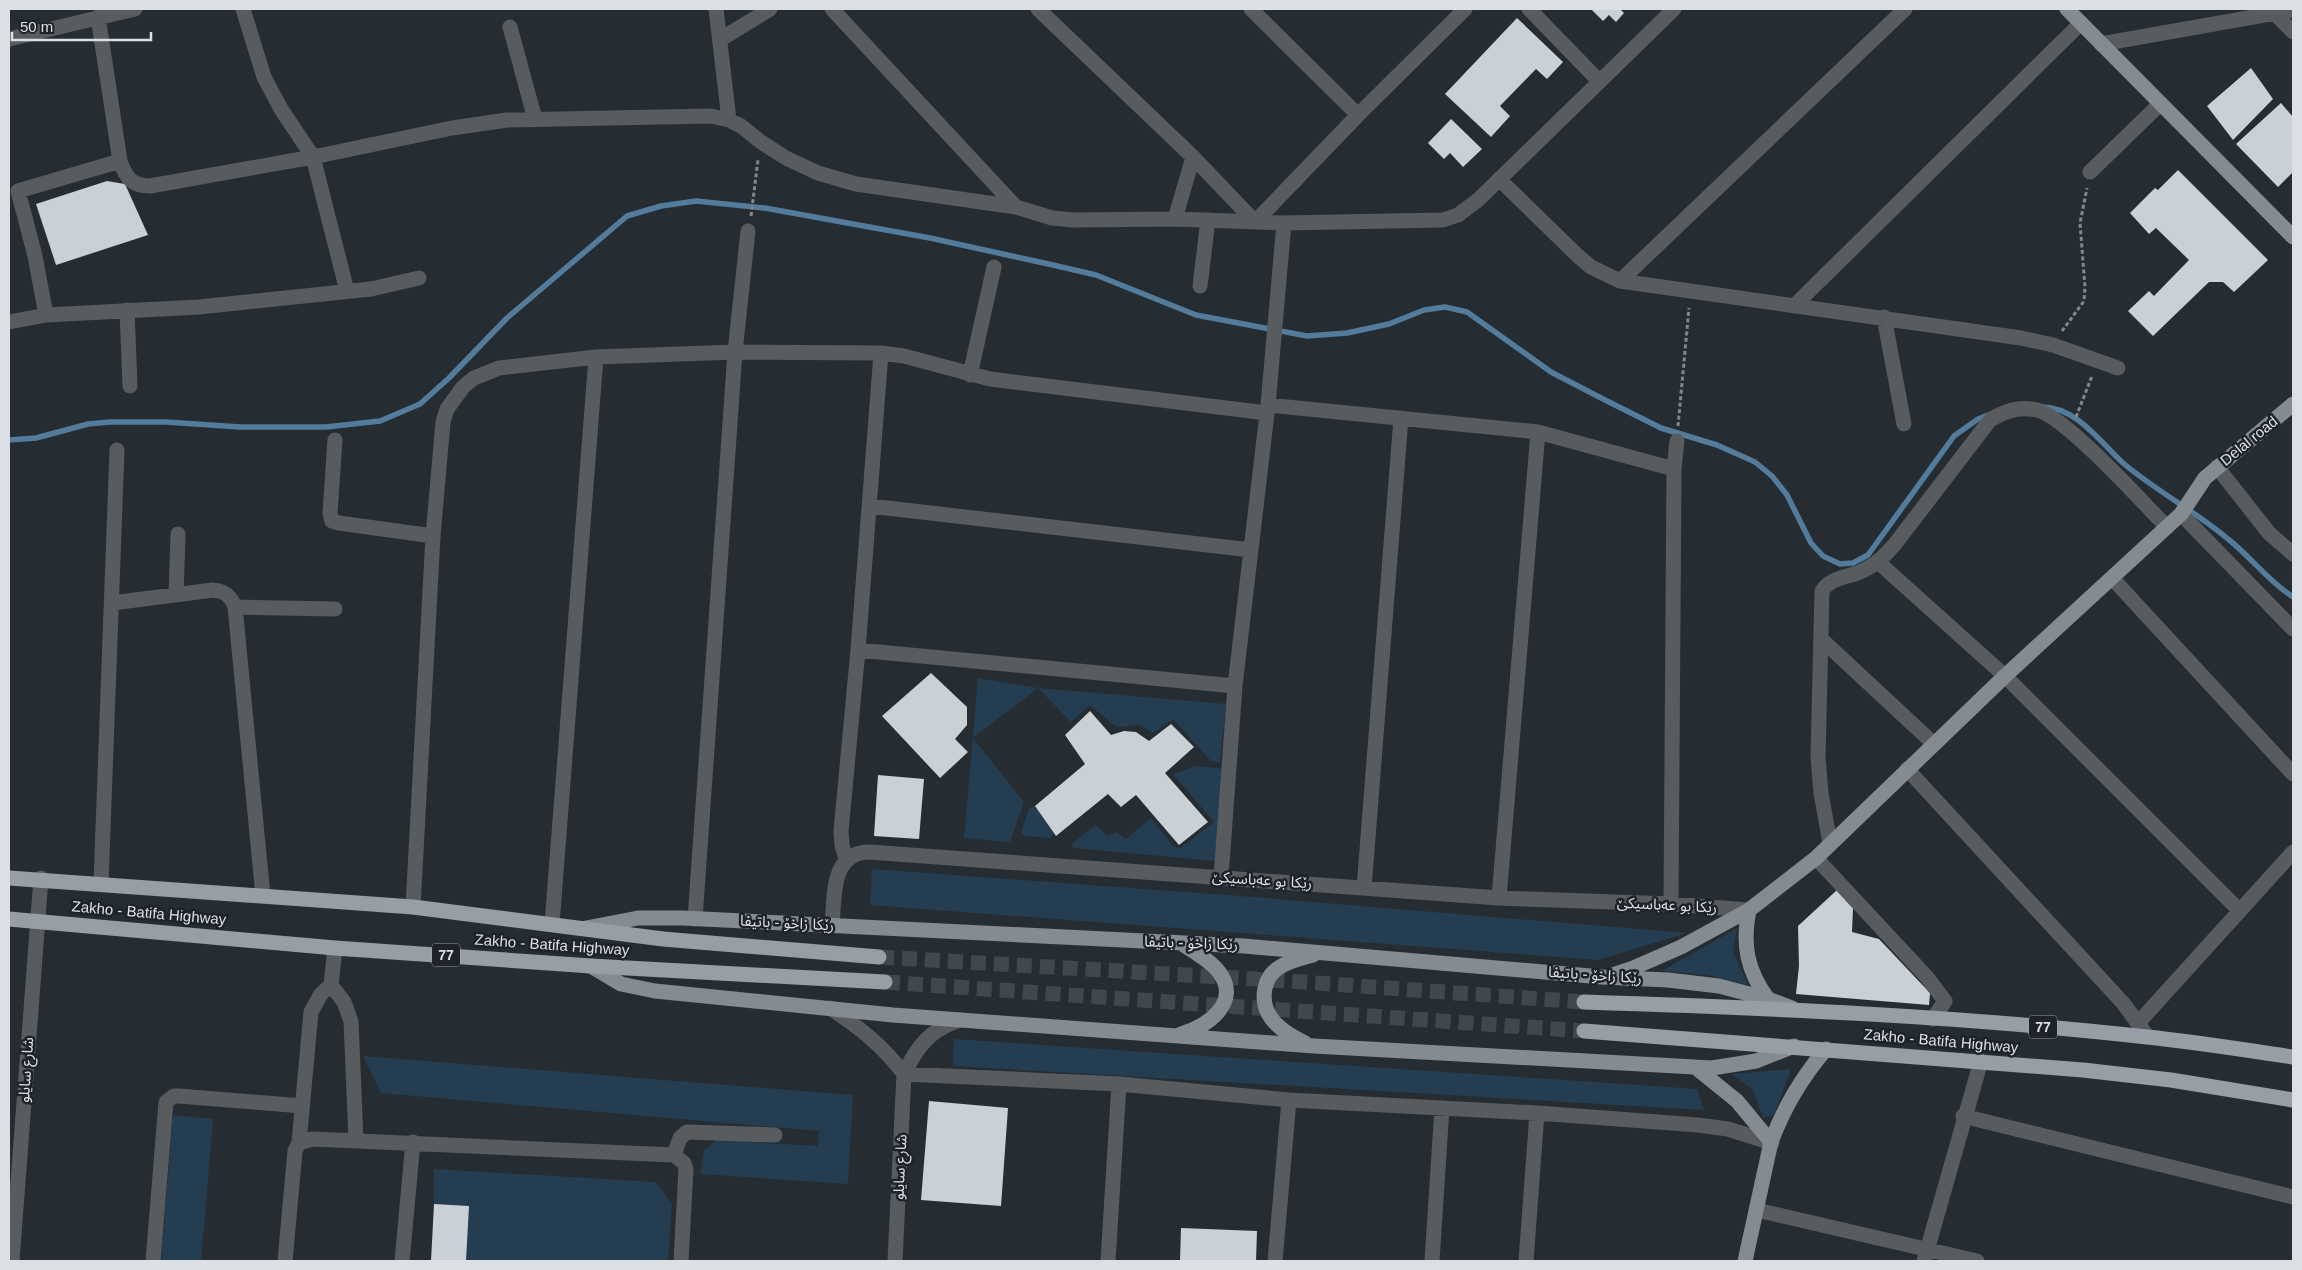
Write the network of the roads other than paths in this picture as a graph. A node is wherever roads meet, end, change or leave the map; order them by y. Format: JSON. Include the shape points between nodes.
{"nodes":[{"id":1,"x":135,"y":9,"type":"edge"},
{"id":2,"x":243,"y":9,"type":"edge"},
{"id":3,"x":716,"y":9,"type":"edge"},
{"id":4,"x":770,"y":9,"type":"edge"},
{"id":5,"x":832,"y":9,"type":"edge"},
{"id":6,"x":1038,"y":9,"type":"edge"},
{"id":7,"x":1465,"y":9,"type":"edge"},
{"id":8,"x":1530,"y":9,"type":"edge"},
{"id":9,"x":1674,"y":9,"type":"edge"},
{"id":10,"x":1906,"y":9,"type":"edge"},
{"id":11,"x":2067,"y":9,"type":"edge"},
{"id":12,"x":2293,"y":10,"type":"edge"},
{"id":13,"x":1258,"y":11,"type":"edge"},
{"id":14,"x":2274,"y":11,"type":"edge"},
{"id":15,"x":98,"y":17,"type":"junction"},
{"id":16,"x":2081,"y":23,"type":"junction"},
{"id":17,"x":510,"y":27,"type":"dead end"},
{"id":18,"x":2293,"y":32,"type":"edge"},
{"id":19,"x":721,"y":38,"type":"junction"},
{"id":20,"x":9,"y":39,"type":"edge"},
{"id":21,"x":2102,"y":44,"type":"junction"},
{"id":22,"x":1598,"y":81,"type":"junction"},
{"id":23,"x":2160,"y":104,"type":"junction"},
{"id":24,"x":1358,"y":115,"type":"junction"},
{"id":25,"x":535,"y":119,"type":"junction"},
{"id":26,"x":729,"y":120,"type":"junction"},
{"id":27,"x":314,"y":157,"type":"junction"},
{"id":28,"x":1193,"y":157,"type":"junction"},
{"id":29,"x":120,"y":161,"type":"junction"},
{"id":30,"x":2090,"y":172,"type":"road end"},
{"id":31,"x":1499,"y":179,"type":"junction"},
{"id":32,"x":1016,"y":207,"type":"junction"},
{"id":33,"x":1175,"y":219,"type":"junction"},
{"id":34,"x":1208,"y":220,"type":"junction"},
{"id":35,"x":1255,"y":222,"type":"junction"},
{"id":36,"x":1284,"y":223,"type":"junction"},
{"id":37,"x":749,"y":224,"type":"road end"},
{"id":38,"x":2293,"y":237,"type":"edge"},
{"id":39,"x":994,"y":267,"type":"dead end"},
{"id":40,"x":419,"y":278,"type":"dead end"},
{"id":41,"x":1620,"y":282,"type":"junction"},
{"id":42,"x":1200,"y":286,"type":"dead end"},
{"id":43,"x":347,"y":291,"type":"junction"},
{"id":44,"x":1794,"y":306,"type":"junction"},
{"id":45,"x":127,"y":310,"type":"junction"},
{"id":46,"x":46,"y":315,"type":"junction"},
{"id":47,"x":1884,"y":317,"type":"junction"},
{"id":48,"x":9,"y":322,"type":"edge"},
{"id":49,"x":735,"y":352,"type":"junction"},
{"id":50,"x":881,"y":353,"type":"junction"},
{"id":51,"x":596,"y":357,"type":"junction"},
{"id":52,"x":2118,"y":368,"type":"dead end"},
{"id":53,"x":970,"y":375,"type":"junction"},
{"id":54,"x":130,"y":386,"type":"dead end"},
{"id":55,"x":2293,"y":404,"type":"edge"},
{"id":56,"x":1268,"y":409,"type":"junction"},
{"id":57,"x":1400,"y":418,"type":"junction"},
{"id":58,"x":1904,"y":424,"type":"dead end"},
{"id":59,"x":1538,"y":432,"type":"junction"},
{"id":60,"x":335,"y":440,"type":"dead end"},
{"id":61,"x":1677,"y":441,"type":"road end"},
{"id":62,"x":117,"y":450,"type":"dead end"},
{"id":63,"x":2217,"y":467,"type":"junction"},
{"id":64,"x":1674,"y":469,"type":"junction"},
{"id":65,"x":870,"y":506,"type":"junction"},
{"id":66,"x":2181,"y":514,"type":"junction"},
{"id":67,"x":2167,"y":528,"type":"junction"},
{"id":68,"x":178,"y":534,"type":"dead end"},
{"id":69,"x":433,"y":536,"type":"junction"},
{"id":70,"x":1251,"y":550,"type":"junction"},
{"id":71,"x":2293,"y":554,"type":"edge"},
{"id":72,"x":1878,"y":562,"type":"junction"},
{"id":73,"x":2112,"y":578,"type":"junction"},
{"id":74,"x":176,"y":595,"type":"junction"},
{"id":75,"x":112,"y":603,"type":"junction"},
{"id":76,"x":235,"y":607,"type":"junction"},
{"id":77,"x":335,"y":609,"type":"dead end"},
{"id":78,"x":2293,"y":629,"type":"edge"},
{"id":79,"x":1821,"y":639,"type":"junction"},
{"id":80,"x":858,"y":650,"type":"junction"},
{"id":81,"x":2005,"y":676,"type":"junction"},
{"id":82,"x":1235,"y":686,"type":"junction"},
{"id":83,"x":1934,"y":744,"type":"junction"},
{"id":84,"x":1907,"y":769,"type":"junction"},
{"id":85,"x":2293,"y":774,"type":"edge"},
{"id":86,"x":1830,"y":843,"type":"junction"},
{"id":87,"x":2293,"y":852,"type":"edge"},
{"id":88,"x":1816,"y":858,"type":"junction"},
{"id":89,"x":846,"y":859,"type":"junction"},
{"id":90,"x":1221,"y":877,"type":"junction"},
{"id":91,"x":9,"y":878,"type":"edge"},
{"id":92,"x":41,"y":878,"type":"junction"},
{"id":93,"x":101,"y":883,"type":"junction"},
{"id":94,"x":1364,"y":888,"type":"junction"},
{"id":95,"x":263,"y":896,"type":"junction"},
{"id":96,"x":1499,"y":898,"type":"junction"},
{"id":97,"x":1671,"y":904,"type":"junction"},
{"id":98,"x":414,"y":907,"type":"junction"},
{"id":99,"x":1749,"y":910,"type":"junction"},
{"id":100,"x":2240,"y":911,"type":"junction"},
{"id":101,"x":695,"y":918,"type":"junction"},
{"id":102,"x":9,"y":919,"type":"edge"},
{"id":103,"x":38,"y":920,"type":"junction"},
{"id":104,"x":552,"y":924,"type":"junction"},
{"id":105,"x":832,"y":925,"type":"junction"},
{"id":106,"x":586,"y":928,"type":"junction"},
{"id":107,"x":1181,"y":943,"type":"junction"},
{"id":108,"x":335,"y":948,"type":"junction"},
{"id":109,"x":1319,"y":953,"type":"junction"},
{"id":110,"x":879,"y":957,"type":"tunnel mouth"},
{"id":111,"x":591,"y":966,"type":"junction"},
{"id":112,"x":1602,"y":977,"type":"junction"},
{"id":113,"x":885,"y":982,"type":"tunnel mouth"},
{"id":114,"x":331,"y":985,"type":"junction"},
{"id":115,"x":1768,"y":999,"type":"junction"},
{"id":116,"x":1946,"y":1001,"type":"junction"},
{"id":117,"x":1584,"y":1002,"type":"tunnel mouth"},
{"id":118,"x":830,"y":1008,"type":"junction"},
{"id":119,"x":1792,"y":1008,"type":"junction"},
{"id":120,"x":1933,"y":1019,"type":"junction"},
{"id":121,"x":960,"y":1020,"type":"junction"},
{"id":122,"x":1964,"y":1021,"type":"junction"},
{"id":123,"x":2139,"y":1022,"type":"junction"},
{"id":124,"x":1584,"y":1031,"type":"tunnel mouth"},
{"id":125,"x":1175,"y":1036,"type":"junction"},
{"id":126,"x":2148,"y":1037,"type":"junction"},
{"id":127,"x":1314,"y":1046,"type":"junction"},
{"id":128,"x":1794,"y":1046,"type":"junction"},
{"id":129,"x":1826,"y":1049,"type":"junction"},
{"id":130,"x":2293,"y":1057,"type":"edge"},
{"id":131,"x":1980,"y":1061,"type":"junction"},
{"id":132,"x":1695,"y":1067,"type":"junction"},
{"id":133,"x":904,"y":1074,"type":"junction"},
{"id":134,"x":1120,"y":1084,"type":"junction"},
{"id":135,"x":16,"y":1097,"type":"edge"},
{"id":136,"x":1289,"y":1100,"type":"junction"},
{"id":137,"x":2293,"y":1100,"type":"edge"},
{"id":138,"x":302,"y":1106,"type":"junction"},
{"id":139,"x":1442,"y":1108,"type":"junction"},
{"id":140,"x":1537,"y":1113,"type":"junction"},
{"id":141,"x":1963,"y":1116,"type":"junction"},
{"id":142,"x":775,"y":1135,"type":"dead end"},
{"id":143,"x":356,"y":1140,"type":"junction"},
{"id":144,"x":413,"y":1142,"type":"junction"},
{"id":145,"x":1772,"y":1142,"type":"junction"},
{"id":146,"x":299,"y":1143,"type":"junction"},
{"id":147,"x":674,"y":1154,"type":"junction"},
{"id":148,"x":2293,"y":1197,"type":"edge"},
{"id":149,"x":1757,"y":1210,"type":"junction"},
{"id":150,"x":1925,"y":1256,"type":"edge"},
{"id":151,"x":12,"y":1261,"type":"edge"},
{"id":152,"x":154,"y":1261,"type":"edge"},
{"id":153,"x":285,"y":1261,"type":"edge"},
{"id":154,"x":402,"y":1261,"type":"edge"},
{"id":155,"x":681,"y":1261,"type":"edge"},
{"id":156,"x":895,"y":1261,"type":"edge"},
{"id":157,"x":1108,"y":1261,"type":"edge"},
{"id":158,"x":1275,"y":1261,"type":"edge"},
{"id":159,"x":1432,"y":1261,"type":"edge"},
{"id":160,"x":1526,"y":1261,"type":"edge"},
{"id":161,"x":1745,"y":1261,"type":"edge"},
{"id":162,"x":1977,"y":1261,"type":"edge"}],
"edges":[{"from":1,"to":15,"type":"street"},
{"from":2,"to":27,"type":"street","via":[[264,77],[281,109]]},
{"from":3,"to":19,"type":"street"},
{"from":4,"to":19,"type":"street"},
{"from":5,"to":32,"type":"street"},
{"from":6,"to":28,"type":"street"},
{"from":7,"to":24,"type":"street"},
{"from":8,"to":22,"type":"street"},
{"from":9,"to":22,"type":"street"},
{"from":10,"to":41,"type":"street"},
{"from":11,"to":16,"type":"main road"},
{"from":12,"to":14,"type":"street"},
{"from":13,"to":24,"type":"street"},
{"from":14,"to":18,"type":"street"},
{"from":14,"to":21,"type":"street"},
{"from":15,"to":20,"type":"street"},
{"from":15,"to":29,"type":"street"},
{"from":16,"to":21,"type":"main road"},
{"from":16,"to":44,"type":"street"},
{"from":17,"to":25,"type":"street"},
{"from":19,"to":26,"type":"street"},
{"from":21,"to":23,"type":"main road"},
{"from":22,"to":31,"type":"street"},
{"from":23,"to":30,"type":"street"},
{"from":23,"to":38,"type":"main road"},
{"from":24,"to":35,"type":"street"},
{"from":25,"to":26,"type":"street","via":[[711,116]]},
{"from":25,"to":27,"type":"street","via":[[452,128]]},
{"from":26,"to":32,"type":"street","via":[[786,158],[818,173],[856,184]]},
{"from":27,"to":29,"type":"street","via":[[150,186],[139,186],[130,181]]},
{"from":27,"to":43,"type":"street"},
{"from":28,"to":33,"type":"street"},
{"from":28,"to":35,"type":"street"},
{"from":29,"to":46,"type":"street","via":[[18,191]]},
{"from":31,"to":36,"type":"street","via":[[1468,208],[1442,220]]},
{"from":31,"to":41,"type":"street","via":[[1584,262]]},
{"from":32,"to":33,"type":"street","via":[[1052,218],[1074,220]]},
{"from":33,"to":34,"type":"street"},
{"from":34,"to":35,"type":"street"},
{"from":34,"to":42,"type":"street"},
{"from":35,"to":36,"type":"street"},
{"from":36,"to":56,"type":"street"},
{"from":37,"to":49,"type":"street"},
{"from":39,"to":53,"type":"street"},
{"from":40,"to":43,"type":"street","via":[[395,285]]},
{"from":41,"to":44,"type":"street"},
{"from":43,"to":45,"type":"street","via":[[198,307]]},
{"from":44,"to":47,"type":"street"},
{"from":45,"to":46,"type":"street"},
{"from":45,"to":54,"type":"street"},
{"from":46,"to":48,"type":"street"},
{"from":47,"to":52,"type":"street","via":[[2021,338]]},
{"from":47,"to":58,"type":"street"},
{"from":49,"to":50,"type":"street"},
{"from":49,"to":51,"type":"street"},
{"from":49,"to":101,"type":"street"},
{"from":50,"to":53,"type":"street","via":[[922,360]]},
{"from":50,"to":65,"type":"street"},
{"from":51,"to":69,"type":"street","via":[[499,368],[474,378],[463,387],[447,409],[443,422]]},
{"from":51,"to":104,"type":"street"},
{"from":53,"to":56,"type":"street"},
{"from":55,"to":63,"type":"main road","name":"Delal road"},
{"from":56,"to":57,"type":"street"},
{"from":56,"to":70,"type":"street"},
{"from":57,"to":59,"type":"street"},
{"from":57,"to":94,"type":"street"},
{"from":59,"to":64,"type":"street"},
{"from":59,"to":96,"type":"street"},
{"from":60,"to":69,"type":"street","via":[[332,520]]},
{"from":61,"to":64,"type":"street"},
{"from":62,"to":75,"type":"street"},
{"from":63,"to":66,"type":"main road","name":"Delal road","via":[[2205,478]]},
{"from":63,"to":71,"type":"street","via":[[2269,533]]},
{"from":64,"to":97,"type":"street"},
{"from":65,"to":70,"type":"street"},
{"from":65,"to":80,"type":"street"},
{"from":66,"to":67,"type":"main road","name":"Delal road"},
{"from":66,"to":78,"type":"street"},
{"from":67,"to":72,"type":"street","via":[[2053,416],[2021,408],[1990,420]]},
{"from":67,"to":73,"type":"main road","name":"Delal road"},
{"from":68,"to":74,"type":"street"},
{"from":69,"to":98,"type":"street"},
{"from":70,"to":82,"type":"street"},
{"from":72,"to":79,"type":"street","via":[[1826,584],[1821,598]]},
{"from":72,"to":81,"type":"street"},
{"from":73,"to":81,"type":"main road","name":"Delal road"},
{"from":73,"to":85,"type":"street"},
{"from":74,"to":75,"type":"street"},
{"from":74,"to":76,"type":"street","via":[[220,591],[227,594]]},
{"from":75,"to":93,"type":"street"},
{"from":76,"to":77,"type":"street"},
{"from":76,"to":95,"type":"street"},
{"from":79,"to":83,"type":"street"},
{"from":79,"to":86,"type":"street","via":[[1818,757]]},
{"from":80,"to":82,"type":"street"},
{"from":80,"to":89,"type":"street","via":[[841,831]]},
{"from":81,"to":83,"type":"main road","name":"Delal road"},
{"from":81,"to":100,"type":"street"},
{"from":82,"to":90,"type":"street"},
{"from":83,"to":84,"type":"main road","name":"Delal road"},
{"from":84,"to":86,"type":"main road","name":"Delal road"},
{"from":84,"to":123,"type":"street"},
{"from":86,"to":88,"type":"main road","name":"Delal road"},
{"from":87,"to":100,"type":"street"},
{"from":88,"to":99,"type":"main road","name":"Delal road"},
{"from":88,"to":116,"type":"street"},
{"from":89,"to":90,"type":"street","name":"رێكا بو عه‌باسيكێ","via":[[869,852]]},
{"from":89,"to":105,"type":"street","via":[[838,873]]},
{"from":90,"to":94,"type":"street","name":"رێكا بو عه‌باسيكێ"},
{"from":91,"to":92,"type":"highway","name":"Zakho - Batifa Highway"},
{"from":92,"to":93,"type":"highway","name":"Zakho - Batifa Highway"},
{"from":92,"to":103,"type":"street","name":"شارع سايلو"},
{"from":93,"to":95,"type":"highway","name":"Zakho - Batifa Highway"},
{"from":94,"to":96,"type":"street","name":"رێكا بو عه‌باسيكێ"},
{"from":95,"to":98,"type":"highway","name":"Zakho - Batifa Highway"},
{"from":96,"to":97,"type":"street","name":"رێكا بو عه‌باسيكێ"},
{"from":97,"to":99,"type":"street","name":"رێكا بو عه‌باسيكێ"},
{"from":98,"to":104,"type":"highway","name":"Zakho - Batifa Highway"},
{"from":99,"to":112,"type":"main road","name":"Delal road","via":[[1660,957]]},
{"from":99,"to":115,"type":"main road","via":[[1746,954],[1758,986]]},
{"from":100,"to":123,"type":"street"},
{"from":101,"to":105,"type":"main road","name":"رێکا زاخۆ - باتیفا"},
{"from":101,"to":106,"type":"main road","name":"رێکا زاخۆ - باتیفا","via":[[638,918]]},
{"from":102,"to":103,"type":"highway","name":"Zakho - Batifa Highway","number":"77"},
{"from":103,"to":108,"type":"highway","name":"Zakho - Batifa Highway","number":"77"},
{"from":103,"to":135,"type":"street","name":"شارع سايلو"},
{"from":104,"to":106,"type":"highway","name":"Zakho - Batifa Highway"},
{"from":105,"to":107,"type":"main road","name":"رێکا زاخۆ - باتیفا"},
{"from":106,"to":110,"type":"highway","name":"Zakho - Batifa Highway","via":[[717,944]]},
{"from":107,"to":109,"type":"main road","name":"رێکا زاخۆ - باتیفا"},
{"from":107,"to":125,"type":"main road","via":[[1219,972],[1226,994],[1217,1014],[1198,1029]]},
{"from":108,"to":111,"type":"highway","name":"Zakho - Batifa Highway","number":"77"},
{"from":108,"to":114,"type":"street"},
{"from":109,"to":112,"type":"main road","name":"رێکا زاخۆ - باتیفا"},
{"from":109,"to":127,"type":"main road","via":[[1280,966],[1268,977],[1264,997],[1270,1018],[1280,1029]]},
{"from":111,"to":113,"type":"highway","name":"Zakho - Batifa Highway","number":"77"},
{"from":111,"to":118,"type":"main road","via":[[621,984],[638,989]]},
{"from":112,"to":115,"type":"main road","name":"رێکا زاخۆ - باتیفا","via":[[1691,982]]},
{"from":114,"to":138,"type":"street","via":[[321,994],[311,1012]]},
{"from":114,"to":143,"type":"street","via":[[344,1002],[351,1021]]},
{"from":115,"to":119,"type":"main road","name":"رێکا زاخۆ - باتیفا"},
{"from":116,"to":120,"type":"street"},
{"from":116,"to":122,"type":"street"},
{"from":117,"to":119,"type":"highway","name":"Zakho - Batifa Highway","number":"77"},
{"from":118,"to":121,"type":"main road"},
{"from":118,"to":133,"type":"street","via":[[878,1043]]},
{"from":119,"to":120,"type":"highway","name":"Zakho - Batifa Highway","number":"77"},
{"from":120,"to":122,"type":"highway","name":"Zakho - Batifa Highway","number":"77"},
{"from":121,"to":125,"type":"main road"},
{"from":121,"to":133,"type":"street","name":"شارع سايلو","via":[[926,1038]]},
{"from":122,"to":126,"type":"highway","name":"Zakho - Batifa Highway","number":"77"},
{"from":123,"to":126,"type":"street"},
{"from":124,"to":128,"type":"highway","name":"Zakho - Batifa Highway"},
{"from":125,"to":127,"type":"main road"},
{"from":126,"to":130,"type":"highway","name":"Zakho - Batifa Highway","number":"77"},
{"from":127,"to":132,"type":"main road"},
{"from":128,"to":129,"type":"highway","name":"Zakho - Batifa Highway"},
{"from":128,"to":132,"type":"main road","via":[[1736,1066]]},
{"from":129,"to":131,"type":"highway","name":"Zakho - Batifa Highway"},
{"from":129,"to":145,"type":"main road","via":[[1794,1093]]},
{"from":131,"to":137,"type":"highway","name":"Zakho - Batifa Highway","via":[[2171,1080]]},
{"from":131,"to":141,"type":"street"},
{"from":132,"to":145,"type":"main road","via":[[1737,1101]]},
{"from":133,"to":134,"type":"street"},
{"from":133,"to":156,"type":"street","name":"شارع سايلو"},
{"from":134,"to":136,"type":"street"},
{"from":134,"to":157,"type":"street"},
{"from":135,"to":151,"type":"street","name":"شارع سايلو"},
{"from":136,"to":139,"type":"street"},
{"from":136,"to":158,"type":"street"},
{"from":138,"to":146,"type":"street"},
{"from":138,"to":152,"type":"street","via":[[179,1096],[166,1102]]},
{"from":139,"to":140,"type":"street"},
{"from":139,"to":159,"type":"street"},
{"from":140,"to":145,"type":"street","via":[[1714,1127]]},
{"from":140,"to":160,"type":"street"},
{"from":141,"to":148,"type":"street"},
{"from":141,"to":150,"type":"street"},
{"from":142,"to":147,"type":"street","via":[[687,1132],[680,1138]]},
{"from":143,"to":144,"type":"street"},
{"from":143,"to":146,"type":"street","via":[[308,1139]]},
{"from":144,"to":147,"type":"street"},
{"from":144,"to":154,"type":"street"},
{"from":145,"to":149,"type":"main road"},
{"from":146,"to":153,"type":"street","via":[[295,1151]]},
{"from":147,"to":155,"type":"street","via":[[686,1169]]},
{"from":149,"to":150,"type":"street"},
{"from":149,"to":161,"type":"main road"},
{"from":150,"to":162,"type":"street"}]}
